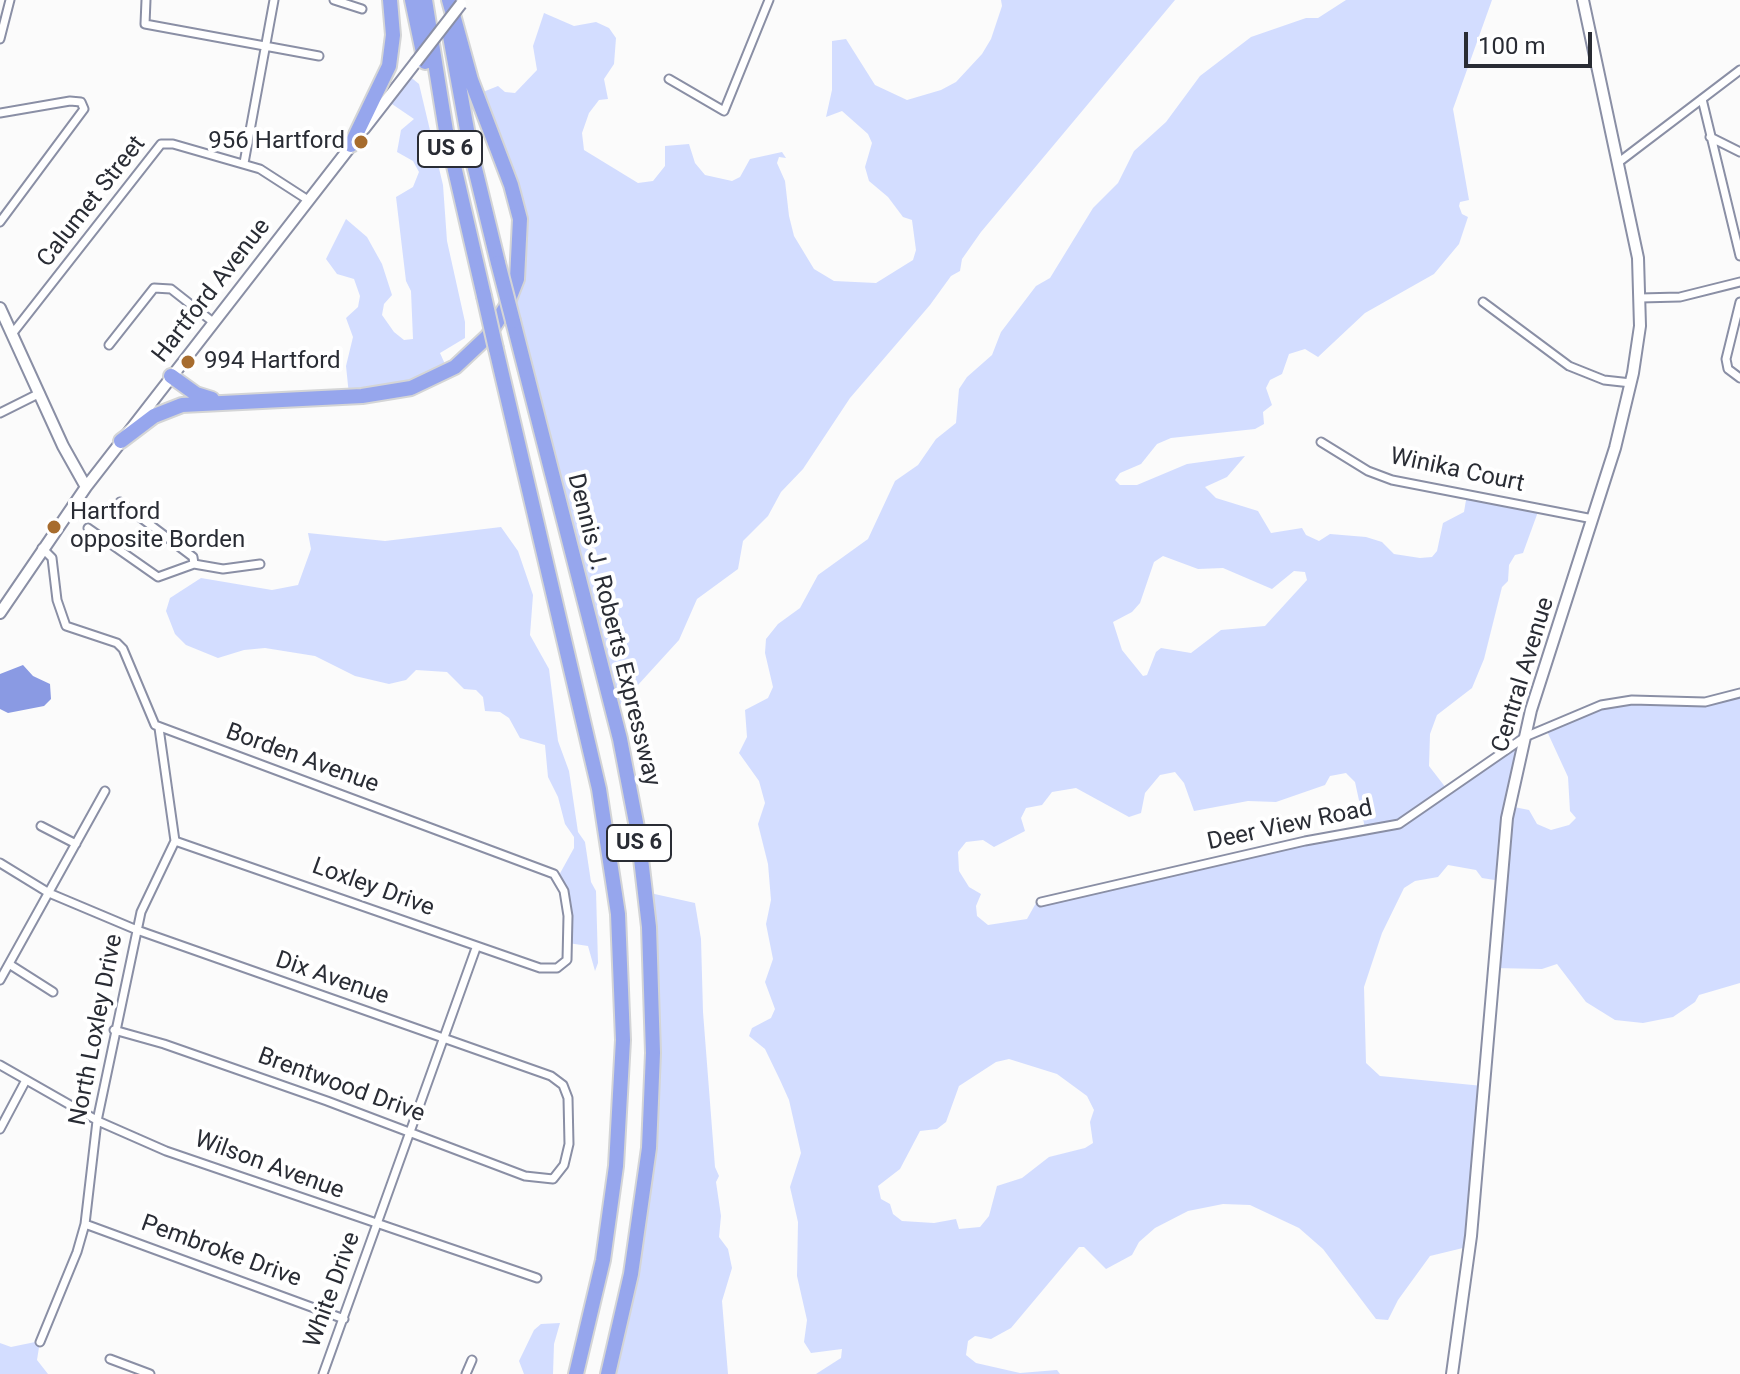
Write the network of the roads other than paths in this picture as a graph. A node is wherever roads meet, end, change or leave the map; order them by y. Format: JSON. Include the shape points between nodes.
{"nodes":[{"id":1,"x":10,"y":0,"type":"edge"},
{"id":2,"x":146,"y":0,"type":"edge"},
{"id":3,"x":274,"y":0,"type":"edge"},
{"id":4,"x":334,"y":0,"type":"edge"},
{"id":5,"x":390,"y":0,"type":"edge"},
{"id":6,"x":412,"y":0,"type":"edge"},
{"id":7,"x":425,"y":0,"type":"edge"},
{"id":8,"x":769,"y":0,"type":"edge"},
{"id":9,"x":1583,"y":0,"type":"edge"},
{"id":10,"x":455,"y":1,"type":"edge"},
{"id":11,"x":362,"y":9,"type":"dead end"},
{"id":12,"x":0,"y":39,"type":"edge"},
{"id":13,"x":267,"y":46,"type":"junction"},
{"id":14,"x":319,"y":56,"type":"dead end"},
{"id":15,"x":1740,"y":70,"type":"edge"},
{"id":16,"x":669,"y":79,"type":"dead end"},
{"id":17,"x":1702,"y":99,"type":"junction"},
{"id":18,"x":0,"y":113,"type":"edge"},
{"id":19,"x":446,"y":131,"type":"junction"},
{"id":20,"x":1710,"y":137,"type":"junction"},
{"id":21,"x":351,"y":145,"type":"junction"},
{"id":22,"x":1740,"y":152,"type":"edge"},
{"id":23,"x":1619,"y":162,"type":"junction"},
{"id":24,"x":244,"y":163,"type":"junction"},
{"id":25,"x":308,"y":200,"type":"junction"},
{"id":26,"x":0,"y":222,"type":"edge"},
{"id":27,"x":1740,"y":256,"type":"edge"},
{"id":28,"x":1740,"y":282,"type":"edge"},
{"id":29,"x":1640,"y":298,"type":"junction"},
{"id":30,"x":1483,"y":302,"type":"dead end"},
{"id":31,"x":1740,"y":302,"type":"edge"},
{"id":32,"x":0,"y":308,"type":"edge"},
{"id":33,"x":213,"y":322,"type":"junction"},
{"id":34,"x":12,"y":334,"type":"junction"},
{"id":35,"x":109,"y":345,"type":"dead end"},
{"id":36,"x":171,"y":376,"type":"junction"},
{"id":37,"x":1740,"y":378,"type":"edge"},
{"id":38,"x":1631,"y":383,"type":"junction"},
{"id":39,"x":40,"y":393,"type":"junction"},
{"id":40,"x":230,"y":401,"type":"junction"},
{"id":41,"x":0,"y":413,"type":"edge"},
{"id":42,"x":1321,"y":442,"type":"dead end"},
{"id":43,"x":122,"y":448,"type":"junction"},
{"id":44,"x":86,"y":487,"type":"junction"},
{"id":45,"x":120,"y":502,"type":"dead end"},
{"id":46,"x":1593,"y":519,"type":"junction"},
{"id":47,"x":88,"y":528,"type":"dead end"},
{"id":48,"x":42,"y":548,"type":"junction"},
{"id":49,"x":194,"y":564,"type":"junction"},
{"id":50,"x":260,"y":564,"type":"dead end"},
{"id":51,"x":0,"y":613,"type":"edge"},
{"id":52,"x":1740,"y":693,"type":"edge"},
{"id":53,"x":159,"y":728,"type":"junction"},
{"id":54,"x":1525,"y":737,"type":"junction"},
{"id":55,"x":105,"y":791,"type":"dead end"},
{"id":56,"x":41,"y":826,"type":"dead end"},
{"id":57,"x":175,"y":841,"type":"junction"},
{"id":58,"x":76,"y":844,"type":"junction"},
{"id":59,"x":0,"y":863,"type":"edge"},
{"id":60,"x":49,"y":893,"type":"junction"},
{"id":61,"x":1041,"y":902,"type":"dead end"},
{"id":62,"x":137,"y":930,"type":"junction"},
{"id":63,"x":476,"y":948,"type":"junction"},
{"id":64,"x":9,"y":964,"type":"junction"},
{"id":65,"x":557,"y":968,"type":"joint"},
{"id":66,"x":0,"y":980,"type":"edge"},
{"id":67,"x":53,"y":992,"type":"dead end"},
{"id":68,"x":114,"y":1030,"type":"junction"},
{"id":69,"x":441,"y":1040,"type":"junction"},
{"id":70,"x":0,"y":1065,"type":"edge"},
{"id":71,"x":26,"y":1080,"type":"junction"},
{"id":72,"x":97,"y":1121,"type":"junction"},
{"id":73,"x":0,"y":1129,"type":"edge"},
{"id":74,"x":409,"y":1132,"type":"junction"},
{"id":75,"x":553,"y":1179,"type":"joint"},
{"id":76,"x":85,"y":1224,"type":"junction"},
{"id":77,"x":378,"y":1226,"type":"junction"},
{"id":78,"x":537,"y":1278,"type":"dead end"},
{"id":79,"x":344,"y":1319,"type":"junction"},
{"id":80,"x":40,"y":1342,"type":"dead end"},
{"id":81,"x":110,"y":1359,"type":"dead end"},
{"id":82,"x":472,"y":1360,"type":"dead end"},
{"id":83,"x":150,"y":1374,"type":"edge"},
{"id":84,"x":323,"y":1374,"type":"edge"},
{"id":85,"x":466,"y":1374,"type":"edge"},
{"id":86,"x":576,"y":1374,"type":"edge"},
{"id":87,"x":608,"y":1374,"type":"edge"},
{"id":88,"x":1452,"y":1374,"type":"edge"}],
"edges":[{"from":1,"to":12,"type":"street"},
{"from":2,"to":13,"type":"street","via":[[145,24]]},
{"from":3,"to":13,"type":"street"},
{"from":4,"to":11,"type":"street"},
{"from":5,"to":21,"type":"highway","via":[[391,59]]},
{"from":6,"to":19,"type":"highway"},
{"from":7,"to":19,"type":"highway","name":"Dennis J. Roberts Expressway","number":"US 6"},
{"from":8,"to":16,"type":"street","via":[[724,111]]},
{"from":9,"to":23,"type":"main road","name":"Central Avenue"},
{"from":10,"to":21,"type":"main road","name":"Hartford Avenue","bridge":true,"via":[[416,62]]},
{"from":10,"to":40,"type":"highway","via":[[471,80],[520,219],[517,279],[501,317],[472,353],[419,385],[362,396]]},
{"from":10,"to":87,"type":"highway","name":"Dennis J. Roberts Expressway","number":"US 6","bridge":true,"via":[[465,121],[622,749],[649,927],[649,1148],[631,1274]]},
{"from":13,"to":14,"type":"street"},
{"from":13,"to":24,"type":"street"},
{"from":15,"to":17,"type":"street"},
{"from":17,"to":20,"type":"street"},
{"from":17,"to":23,"type":"street"},
{"from":18,"to":26,"type":"street","via":[[70,101],[81,102],[84,109]]},
{"from":19,"to":86,"type":"highway","name":"Dennis J. Roberts Expressway","number":"US 6","bridge":true,"via":[[599,789],[618,914],[623,1024],[618,1150],[603,1260]]},
{"from":20,"to":22,"type":"street"},
{"from":20,"to":27,"type":"street"},
{"from":21,"to":25,"type":"main road","name":"Hartford Avenue"},
{"from":23,"to":29,"type":"main road","name":"Central Avenue","via":[[1638,258]]},
{"from":24,"to":25,"type":"street","name":"Calumet Street"},
{"from":24,"to":34,"type":"street","name":"Calumet Street","via":[[161,144]]},
{"from":25,"to":33,"type":"main road","name":"Hartford Avenue"},
{"from":28,"to":29,"type":"street","via":[[1680,297]]},
{"from":29,"to":38,"type":"main road","name":"Central Avenue"},
{"from":30,"to":38,"type":"street","via":[[1569,366],[1604,380]]},
{"from":31,"to":37,"type":"street","via":[[1726,359],[1728,369]]},
{"from":32,"to":34,"type":"main road"},
{"from":33,"to":35,"type":"street","via":[[171,289],[154,288]]},
{"from":33,"to":36,"type":"main road","name":"Hartford Avenue"},
{"from":34,"to":39,"type":"main road"},
{"from":36,"to":40,"type":"highway","via":[[202,397]]},
{"from":36,"to":43,"type":"main road","name":"Hartford Avenue"},
{"from":38,"to":46,"type":"main road","name":"Central Avenue"},
{"from":39,"to":41,"type":"street"},
{"from":39,"to":44,"type":"main road"},
{"from":40,"to":43,"type":"highway","via":[[168,409],[147,420]]},
{"from":42,"to":46,"type":"street","name":"Winika Court","via":[[1392,480]]},
{"from":43,"to":44,"type":"main road","name":"Hartford Avenue"},
{"from":44,"to":48,"type":"main road","name":"Hartford Avenue"},
{"from":45,"to":49,"type":"street","via":[[193,557]]},
{"from":46,"to":54,"type":"main road","name":"Central Avenue"},
{"from":47,"to":49,"type":"street","via":[[158,577]]},
{"from":48,"to":51,"type":"main road","name":"Hartford Avenue"},
{"from":48,"to":53,"type":"street","via":[[52,558],[66,626],[123,649]]},
{"from":49,"to":50,"type":"street","via":[[223,569]]},
{"from":52,"to":54,"type":"street","name":"Deer View Road","via":[[1705,702],[1618,701]]},
{"from":53,"to":57,"type":"street"},
{"from":53,"to":65,"type":"street","name":"Borden Avenue","via":[[554,874],[564,891],[569,948],[567,960]]},
{"from":54,"to":61,"type":"street","name":"Deer View Road","via":[[1399,824]]},
{"from":54,"to":88,"type":"main road","name":"Central Avenue","via":[[1507,818],[1471,1236]]},
{"from":55,"to":58,"type":"street"},
{"from":56,"to":58,"type":"street"},
{"from":57,"to":62,"type":"street","name":"North Loxley Drive","via":[[146,898]]},
{"from":57,"to":63,"type":"street","name":"Loxley Drive"},
{"from":58,"to":60,"type":"street"},
{"from":59,"to":60,"type":"street","name":"Dix Avenue"},
{"from":60,"to":62,"type":"street","name":"Dix Avenue"},
{"from":60,"to":64,"type":"street"},
{"from":62,"to":68,"type":"street","name":"North Loxley Drive"},
{"from":62,"to":69,"type":"street","name":"Dix Avenue"},
{"from":63,"to":65,"type":"street","name":"Loxley Drive","via":[[540,968]]},
{"from":63,"to":69,"type":"street","name":"White Drive"},
{"from":64,"to":66,"type":"street"},
{"from":64,"to":67,"type":"street"},
{"from":68,"to":72,"type":"street","name":"North Loxley Drive"},
{"from":68,"to":74,"type":"street","name":"Brentwood Drive"},
{"from":69,"to":74,"type":"street","name":"White Drive"},
{"from":69,"to":75,"type":"street","name":"Dix Avenue","via":[[551,1076],[563,1085],[569,1144],[564,1165]]},
{"from":70,"to":71,"type":"street","name":"Wilson Avenue"},
{"from":71,"to":72,"type":"street","name":"Wilson Avenue"},
{"from":71,"to":73,"type":"street"},
{"from":72,"to":76,"type":"street","name":"North Loxley Drive"},
{"from":72,"to":77,"type":"street","name":"Wilson Avenue"},
{"from":74,"to":75,"type":"street","name":"Brentwood Drive","via":[[525,1176]]},
{"from":74,"to":77,"type":"street","name":"White Drive"},
{"from":76,"to":79,"type":"street","name":"Pembroke Drive"},
{"from":76,"to":80,"type":"street","name":"North Loxley Drive"},
{"from":77,"to":78,"type":"street","name":"Wilson Avenue"},
{"from":77,"to":79,"type":"street","name":"White Drive"},
{"from":79,"to":84,"type":"street","name":"White Drive"},
{"from":81,"to":83,"type":"street"},
{"from":82,"to":85,"type":"street"}]}
